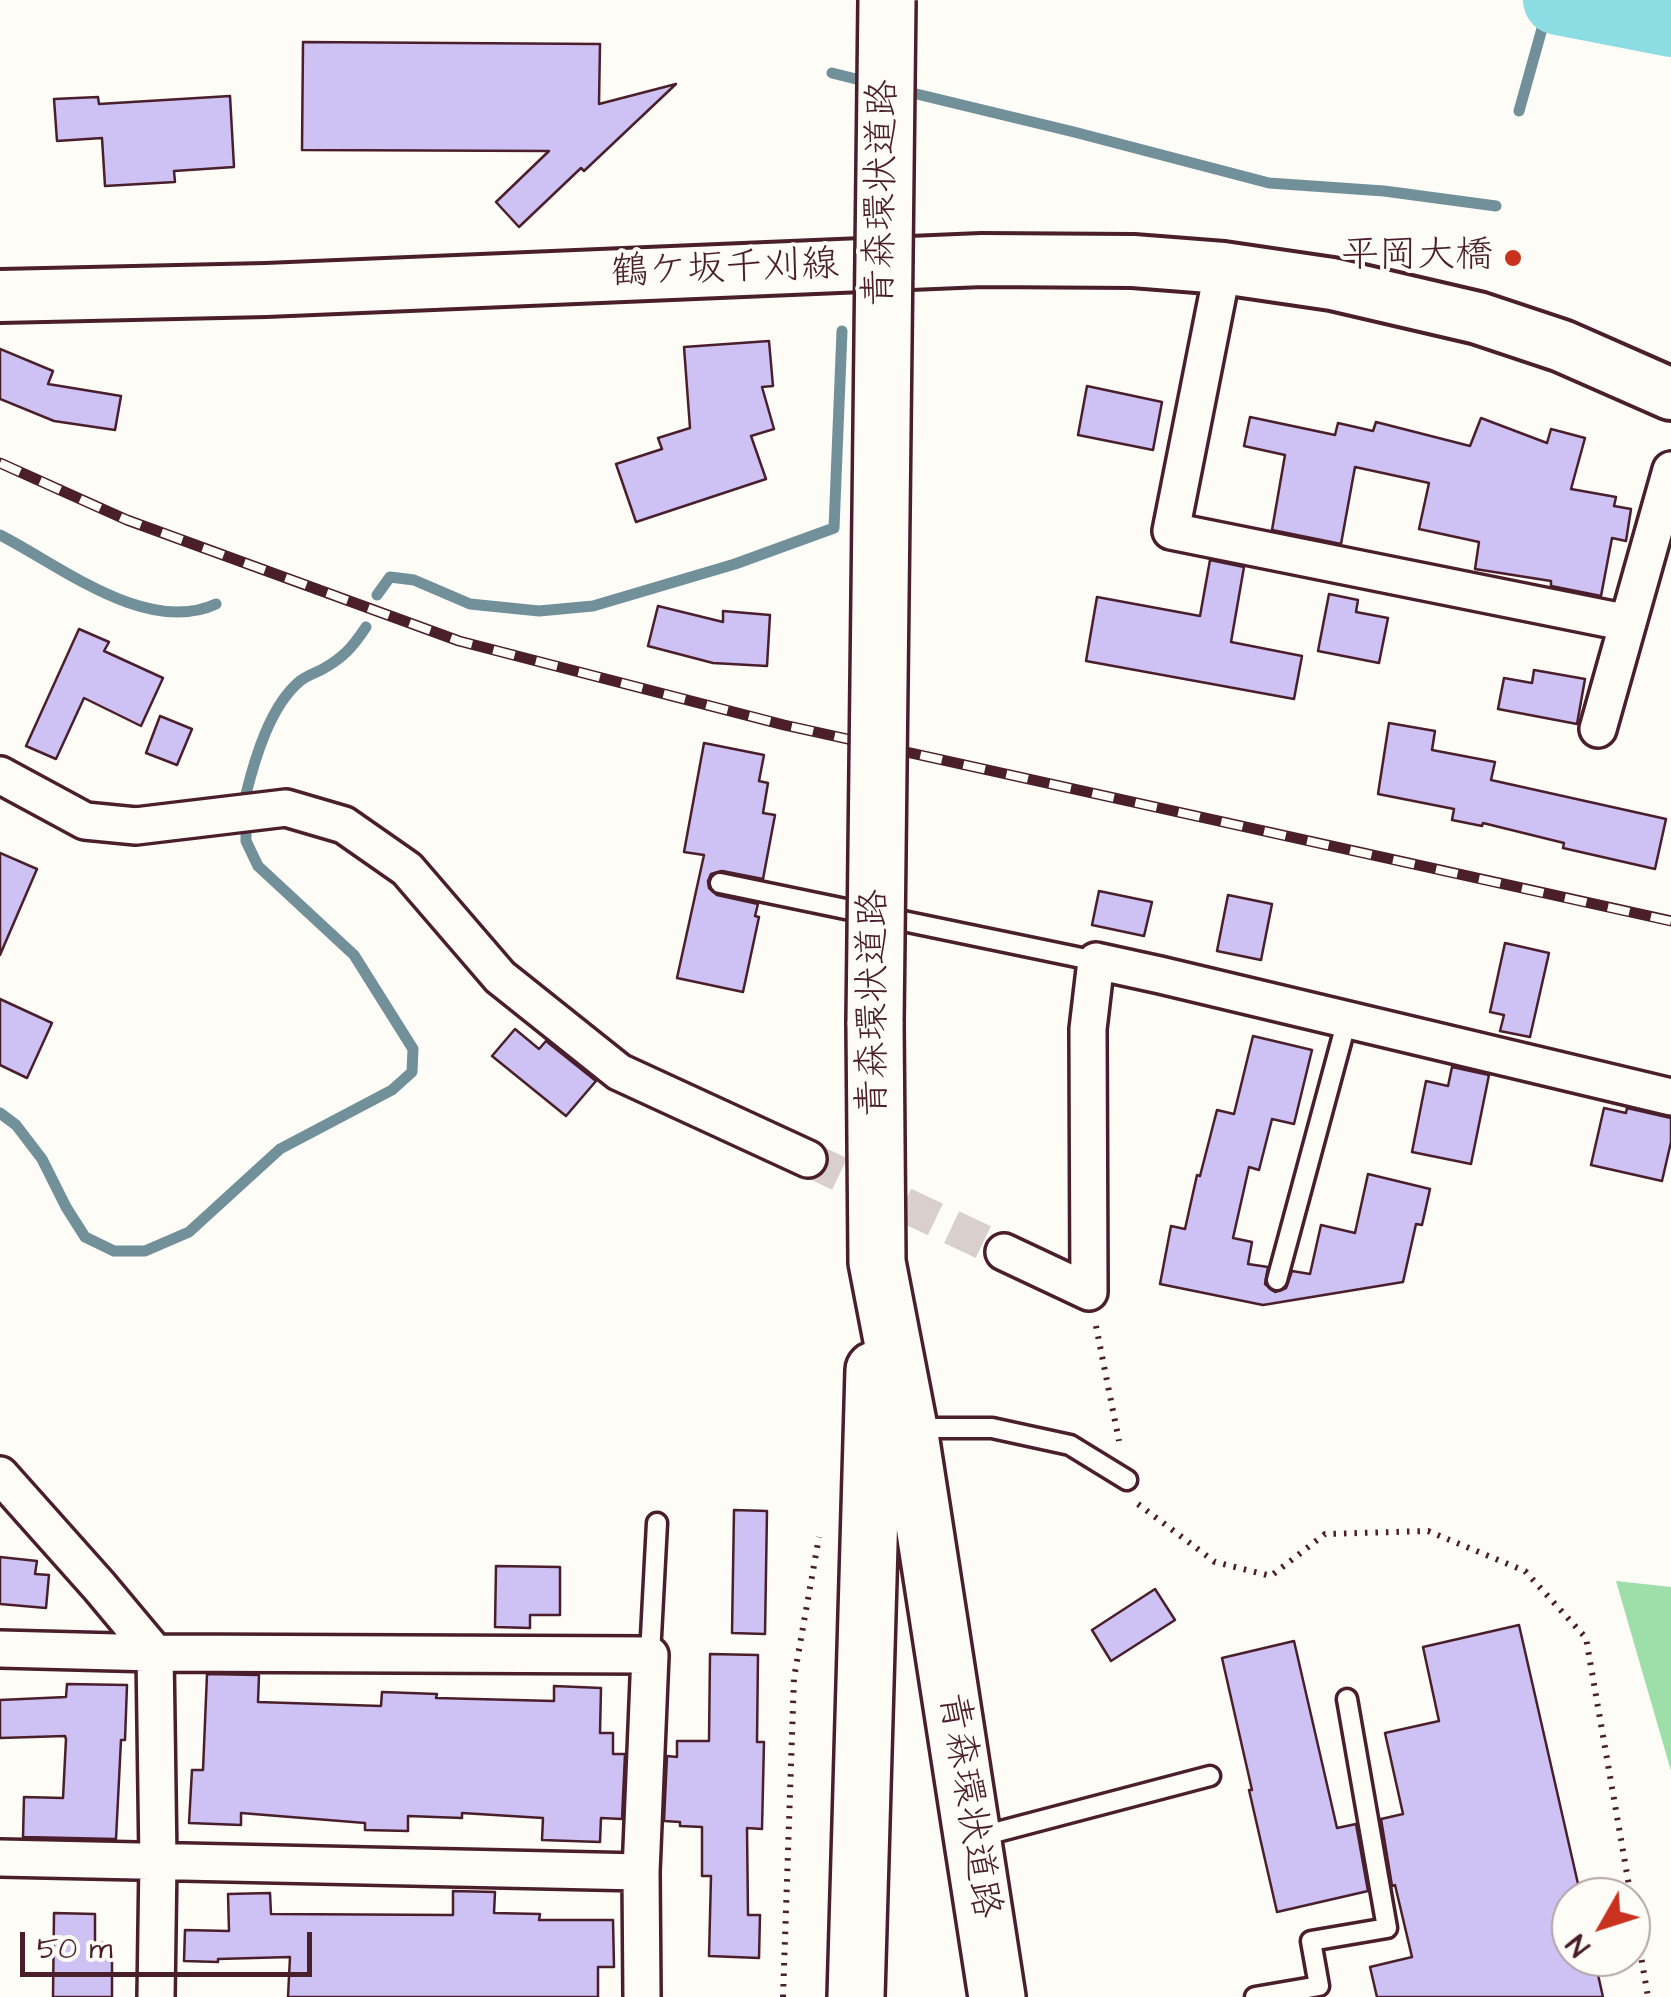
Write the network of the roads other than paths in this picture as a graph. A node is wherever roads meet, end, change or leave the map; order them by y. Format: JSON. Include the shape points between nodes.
{"nodes":[{"id":1,"x":887,"y":0,"type":"edge"},
{"id":2,"x":1223,"y":268,"type":"junction"},
{"id":3,"x":0,"y":296,"type":"edge"},
{"id":4,"x":1671,"y":394,"type":"edge"},
{"id":5,"x":1671,"y":470,"type":"edge"},
{"id":6,"x":1628,"y":623,"type":"junction"},
{"id":7,"x":1598,"y":729,"type":"dead end"},
{"id":8,"x":0,"y":774,"type":"edge"},
{"id":9,"x":720,"y":882,"type":"dead end"},
{"id":10,"x":1096,"y":961,"type":"junction"},
{"id":11,"x":1347,"y":1020,"type":"junction"},
{"id":12,"x":1671,"y":1098,"type":"edge"},
{"id":13,"x":808,"y":1160,"type":"tunnel mouth"},
{"id":14,"x":1004,"y":1252,"type":"tunnel mouth"},
{"id":15,"x":878,"y":1262,"type":"junction"},
{"id":16,"x":1276,"y":1280,"type":"dead end"},
{"id":17,"x":908,"y":1428,"type":"junction"},
{"id":18,"x":0,"y":1475,"type":"edge"},
{"id":19,"x":1127,"y":1480,"type":"road end"},
{"id":20,"x":657,"y":1523,"type":"dead end"},
{"id":21,"x":0,"y":1648,"type":"edge"},
{"id":22,"x":155,"y":1653,"type":"junction"},
{"id":23,"x":650,"y":1655,"type":"junction"},
{"id":24,"x":1347,"y":1699,"type":"dead end"},
{"id":25,"x":1210,"y":1776,"type":"dead end"},
{"id":26,"x":972,"y":1838,"type":"junction"},
{"id":27,"x":0,"y":1858,"type":"edge"},
{"id":28,"x":158,"y":1861,"type":"junction"},
{"id":29,"x":640,"y":1872,"type":"junction"},
{"id":30,"x":156,"y":1997,"type":"edge"},
{"id":31,"x":642,"y":1997,"type":"edge"},
{"id":32,"x":856,"y":1997,"type":"edge"},
{"id":33,"x":997,"y":1997,"type":"edge"},
{"id":34,"x":1256,"y":1997,"type":"edge"}],
"edges":[{"from":1,"to":15,"type":"highway","name":"青森環状道路","bridge":true},
{"from":2,"to":3,"type":"main road","name":"鶴ケ坂千刈線","via":[[982,260]]},
{"from":2,"to":4,"type":"main road","name":"鶴ケ坂千刈線","via":[[1332,284],[1478,318]]},
{"from":2,"to":6,"type":"street","via":[[1171,531]]},
{"from":5,"to":6,"type":"street"},
{"from":6,"to":7,"type":"street"},
{"from":8,"to":13,"type":"street","via":[[85,821],[136,826],[286,808],[344,825],[407,869],[500,977],[619,1072]]},
{"from":9,"to":10,"type":"lane"},
{"from":10,"to":11,"type":"street"},
{"from":10,"to":14,"type":"street","via":[[1088,1028],[1089,1292]]},
{"from":11,"to":12,"type":"street"},
{"from":11,"to":16,"type":"lane"},
{"from":15,"to":17,"type":"highway","name":"青森環状道路"},
{"from":15,"to":32,"type":"highway"},
{"from":17,"to":19,"type":"lane","via":[[992,1428],[1070,1445]]},
{"from":17,"to":26,"type":"highway","name":"青森環状道路"},
{"from":18,"to":22,"type":"street"},
{"from":20,"to":23,"type":"lane"},
{"from":21,"to":22,"type":"street"},
{"from":22,"to":23,"type":"street"},
{"from":22,"to":28,"type":"street"},
{"from":23,"to":29,"type":"street"},
{"from":24,"to":34,"type":"lane","via":[[1387,1928],[1311,1941],[1320,1986]]},
{"from":25,"to":26,"type":"lane"},
{"from":26,"to":33,"type":"highway","name":"青森環状道路"},
{"from":27,"to":28,"type":"street"},
{"from":28,"to":29,"type":"street"},
{"from":28,"to":30,"type":"street"},
{"from":29,"to":31,"type":"street"}]}
